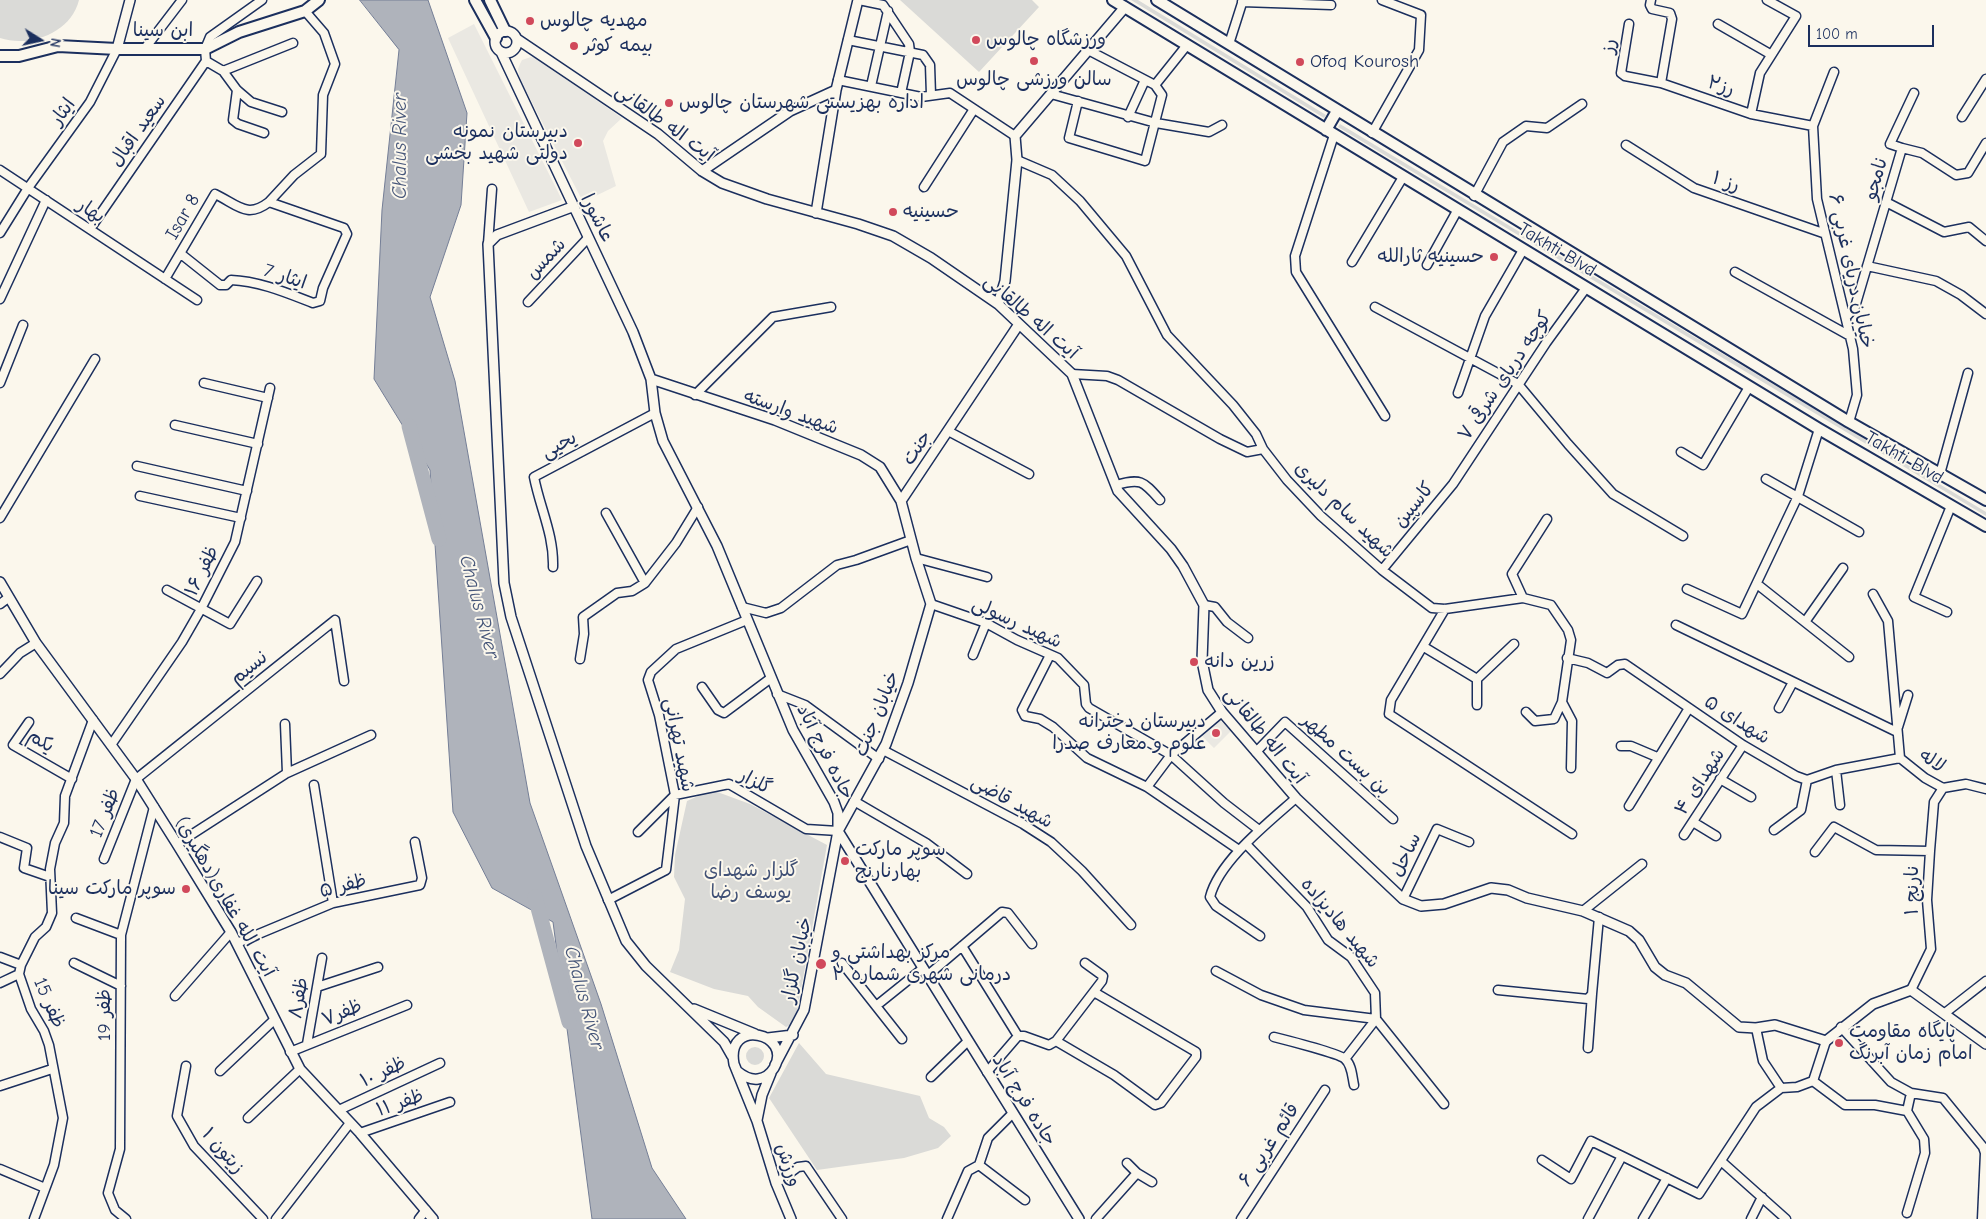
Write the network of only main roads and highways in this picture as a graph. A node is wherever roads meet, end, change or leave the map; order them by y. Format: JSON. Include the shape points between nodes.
{"nodes":[{"id":1,"x":319,"y":0,"type":"edge"},
{"id":2,"x":474,"y":0,"type":"edge"},
{"id":3,"x":490,"y":0,"type":"edge"},
{"id":4,"x":1113,"y":0,"type":"edge"},
{"id":5,"x":1157,"y":0,"type":"edge"},
{"id":6,"x":506,"y":31,"type":"road end"},
{"id":7,"x":496,"y":38,"type":"road end"},
{"id":8,"x":0,"y":56,"type":"edge"},
{"id":9,"x":1337,"y":111,"type":"junction"},
{"id":10,"x":1330,"y":132,"type":"junction"},
{"id":11,"x":1986,"y":500,"type":"edge"},
{"id":12,"x":1986,"y":526,"type":"edge"}],
"edges":[{"from":1,"to":8,"type":"main road","name":"ابن سینا","via":[[305,11],[240,32],[205,48],[58,46],[19,56]]},
{"from":2,"to":7,"type":"main road"},
{"from":3,"to":6,"type":"main road"},
{"from":4,"to":10,"type":"main road","name":"Takhti Blvd"},
{"from":5,"to":9,"type":"main road","name":"Takhti Blvd"},
{"from":9,"to":10,"type":"main road"},
{"from":9,"to":11,"type":"main road","name":"Takhti Blvd","via":[[1849,422]]},
{"from":10,"to":12,"type":"main road","name":"Takhti Blvd","via":[[1819,429]]}]}
